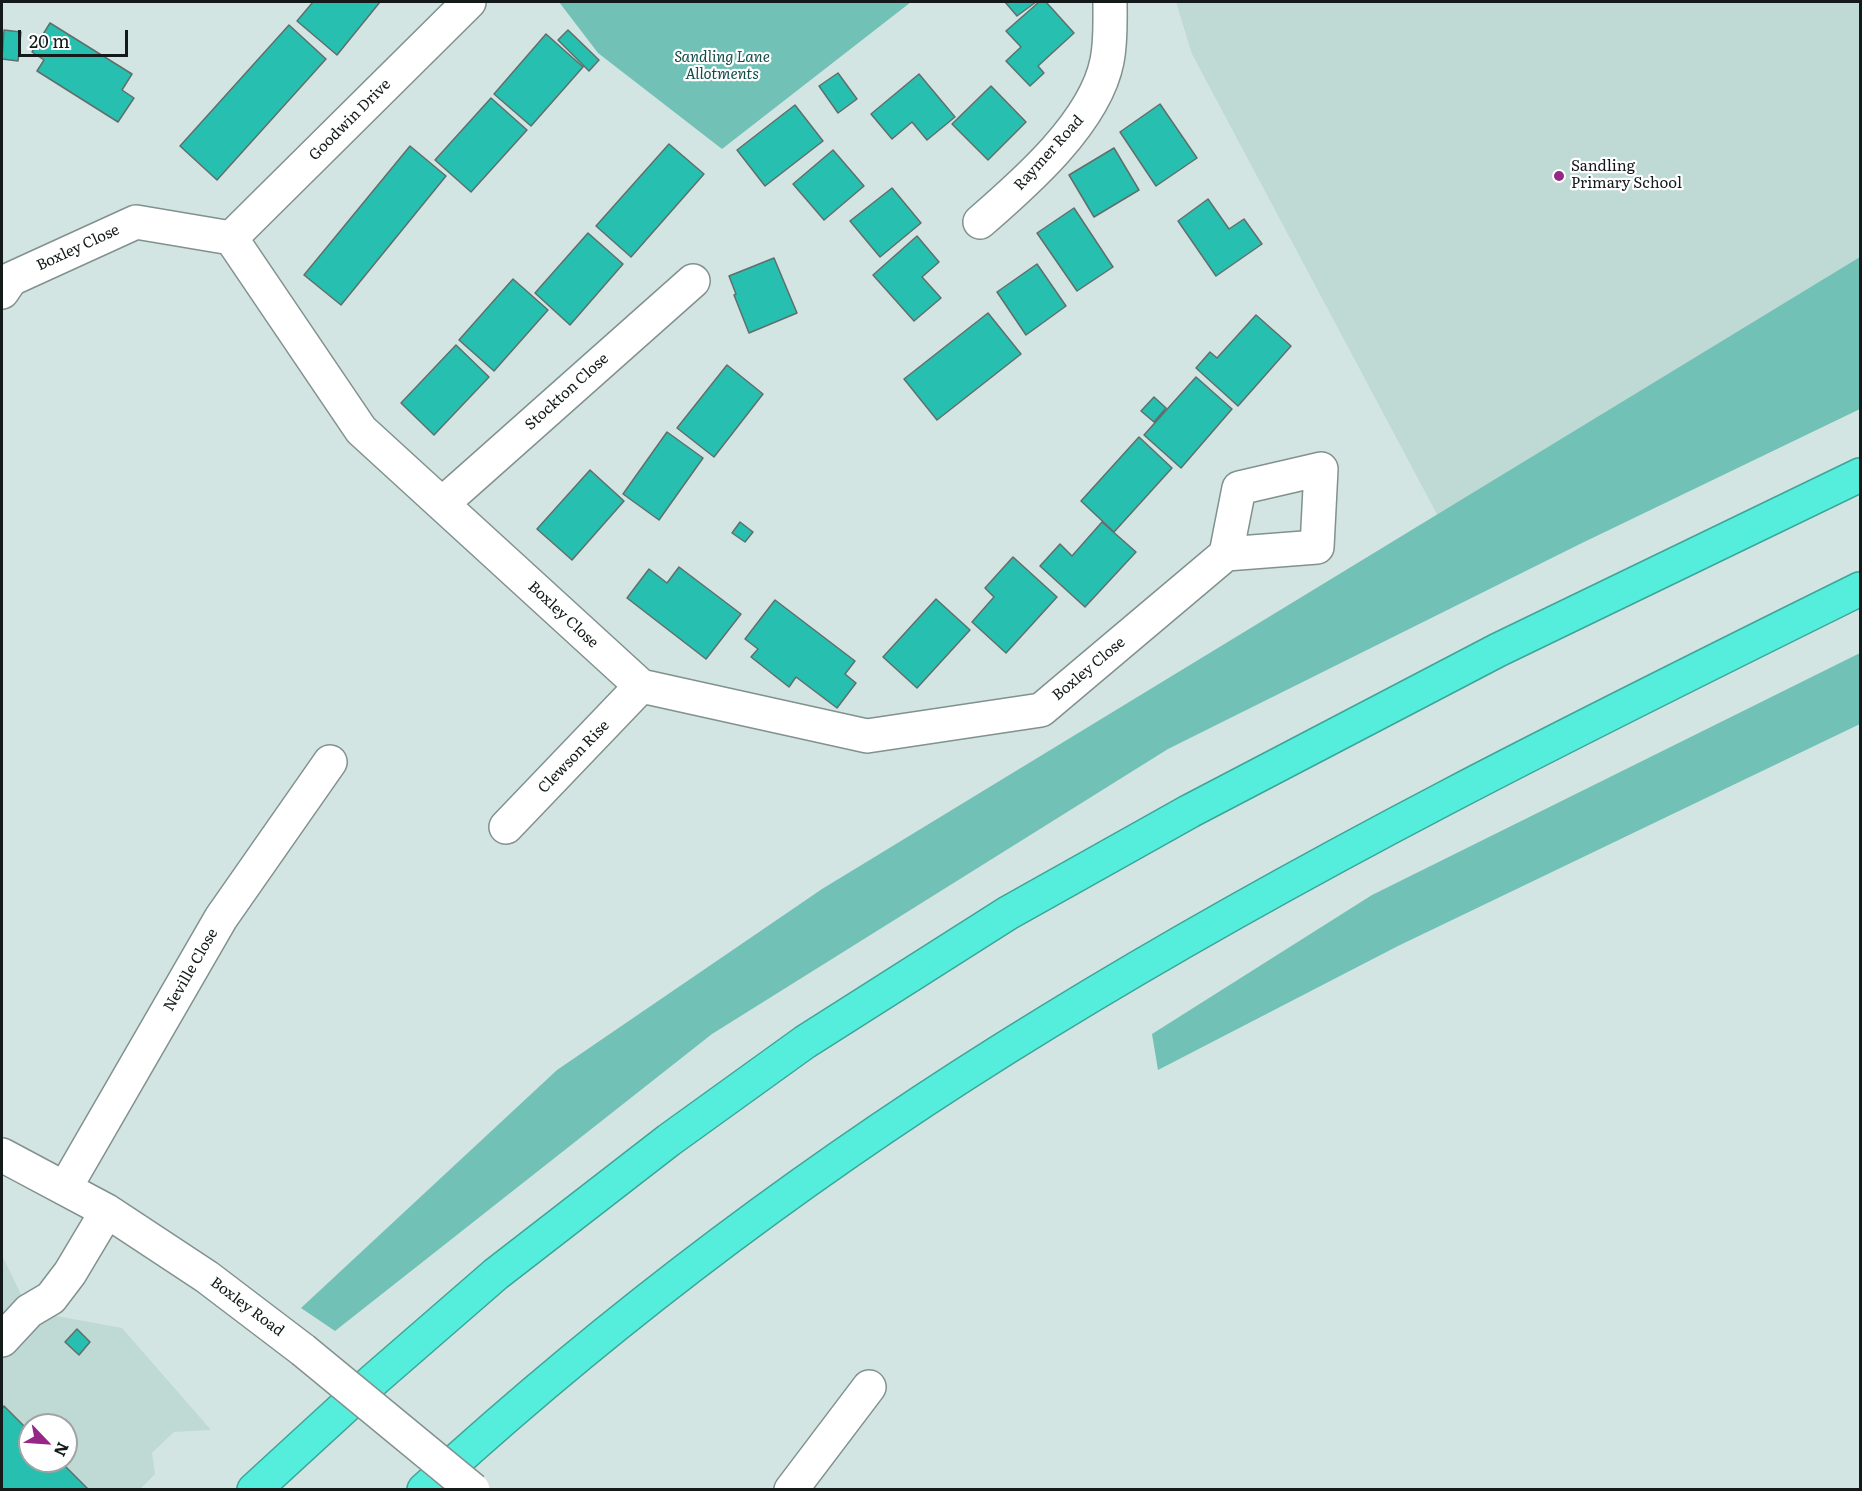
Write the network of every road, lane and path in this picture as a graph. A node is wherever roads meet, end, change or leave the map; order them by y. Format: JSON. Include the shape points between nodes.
{"nodes":[{"id":1,"x":469,"y":2,"type":"edge"},
{"id":2,"x":1110,"y":2,"type":"edge"},
{"id":3,"x":980,"y":222,"type":"dead end"},
{"id":4,"x":231,"y":238,"type":"junction"},
{"id":5,"x":693,"y":281,"type":"dead end"},
{"id":6,"x":2,"y":292,"type":"edge"},
{"id":7,"x":1860,"y":475,"type":"edge"},
{"id":8,"x":442,"y":504,"type":"junction"},
{"id":9,"x":1226,"y":554,"type":"dead end"},
{"id":10,"x":1860,"y":589,"type":"edge"},
{"id":11,"x":641,"y":686,"type":"junction"},
{"id":12,"x":330,"y":762,"type":"dead end"},
{"id":13,"x":506,"y":827,"type":"dead end"},
{"id":14,"x":2,"y":1155,"type":"edge"},
{"id":15,"x":65,"y":1188,"type":"junction"},
{"id":16,"x":107,"y":1211,"type":"junction"},
{"id":17,"x":2,"y":1340,"type":"edge"},
{"id":18,"x":868,"y":1387,"type":"dead end"},
{"id":19,"x":254,"y":1490,"type":"edge"},
{"id":20,"x":424,"y":1490,"type":"edge"},
{"id":21,"x":473,"y":1490,"type":"edge"},
{"id":22,"x":791,"y":1490,"type":"edge"}],
"edges":[{"from":1,"to":4,"type":"street","name":"Goodwin Drive"},
{"from":2,"to":3,"type":"street","name":"Raymer Road","via":[[1107,63],[1090,105],[1017,190]]},
{"from":4,"to":6,"type":"street","name":"Boxley Close","via":[[136,222],[11,279]]},
{"from":4,"to":8,"type":"street","name":"Boxley Close","via":[[361,430]]},
{"from":5,"to":8,"type":"street","name":"Stockton Close"},
{"from":7,"to":19,"type":"highway","via":[[1498,650],[1190,811],[998,919],[805,1042],[669,1140],[496,1274]]},
{"from":8,"to":11,"type":"street","name":"Boxley Close"},
{"from":9,"to":11,"type":"street","name":"Boxley Close","via":[[1041,710],[867,736]]},
{"from":10,"to":20,"type":"highway","via":[[1425,808],[1196,934],[1046,1023],[917,1106],[704,1257],[577,1357]]},
{"from":11,"to":13,"type":"street","name":"Clewson Rise"},
{"from":12,"to":15,"type":"street","name":"Neville Close","via":[[221,918]]},
{"from":14,"to":15,"type":"street","name":"Boxley Road"},
{"from":15,"to":16,"type":"street","name":"Boxley Road"},
{"from":16,"to":17,"type":"street","via":[[51,1298],[29,1311]]},
{"from":16,"to":21,"type":"street","name":"Boxley Road","bridge":true,"via":[[207,1277],[303,1350]]},
{"from":18,"to":22,"type":"street"}]}
